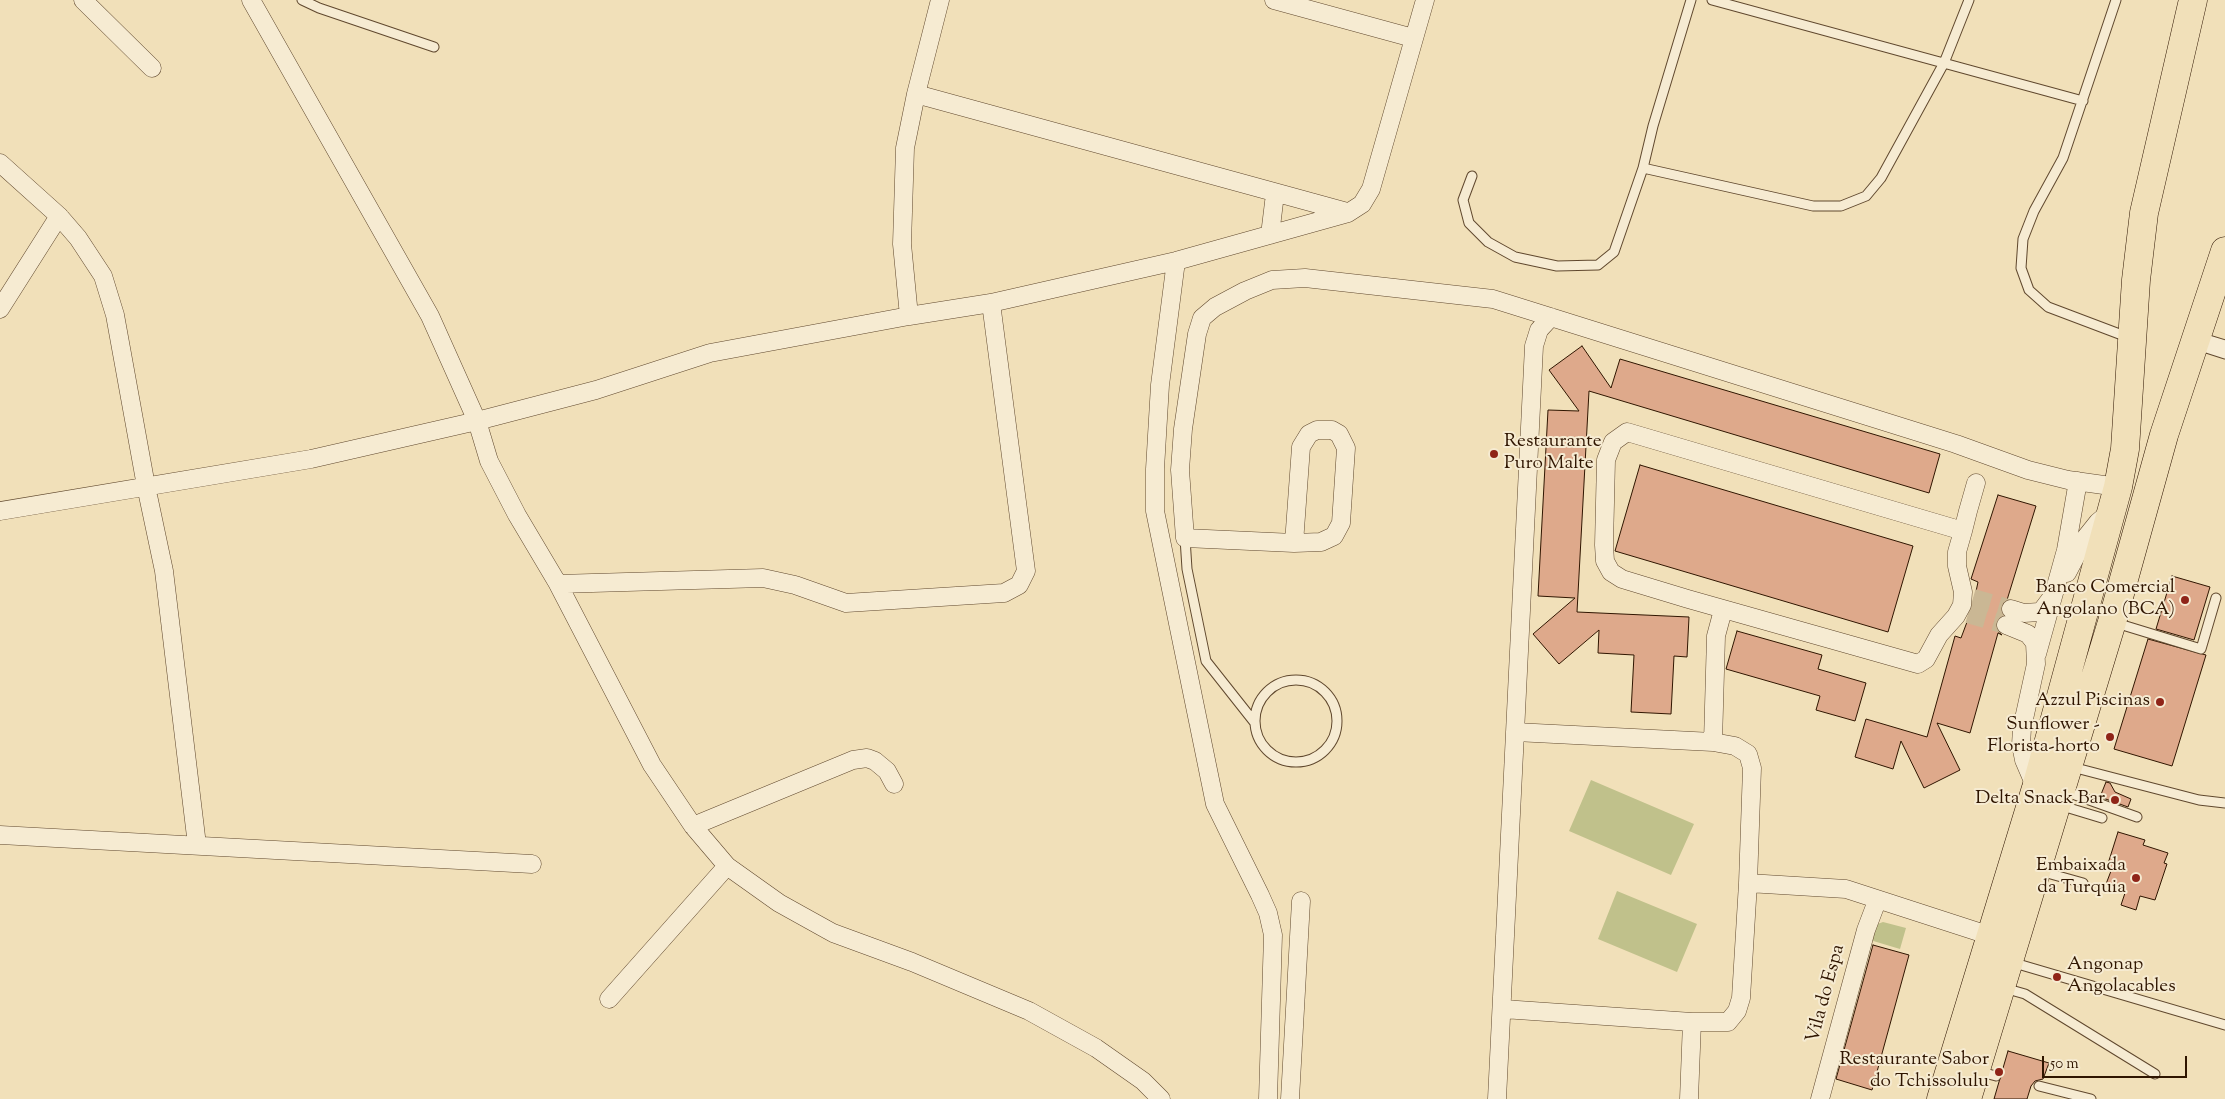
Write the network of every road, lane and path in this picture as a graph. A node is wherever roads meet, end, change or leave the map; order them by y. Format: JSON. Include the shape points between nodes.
{"nodes":[{"id":1,"x":83,"y":0,"type":"edge"},
{"id":2,"x":251,"y":0,"type":"edge"},
{"id":3,"x":302,"y":0,"type":"edge"},
{"id":4,"x":940,"y":0,"type":"edge"},
{"id":5,"x":1274,"y":0,"type":"edge"},
{"id":6,"x":1425,"y":0,"type":"edge"},
{"id":7,"x":1691,"y":0,"type":"edge"},
{"id":8,"x":1712,"y":0,"type":"edge"},
{"id":9,"x":1970,"y":0,"type":"edge"},
{"id":10,"x":2116,"y":0,"type":"edge"},
{"id":11,"x":2193,"y":0,"type":"edge"},
{"id":12,"x":2203,"y":0,"type":"edge"},
{"id":13,"x":2185,"y":30,"type":"junction"},
{"id":14,"x":1413,"y":38,"type":"junction"},
{"id":15,"x":434,"y":47,"type":"dead end"},
{"id":16,"x":1944,"y":64,"type":"junction"},
{"id":17,"x":152,"y":68,"type":"dead end"},
{"id":18,"x":916,"y":94,"type":"junction"},
{"id":19,"x":2083,"y":101,"type":"junction"},
{"id":20,"x":0,"y":163,"type":"edge"},
{"id":21,"x":1643,"y":168,"type":"junction"},
{"id":22,"x":1472,"y":176,"type":"dead end"},
{"id":23,"x":1275,"y":194,"type":"junction"},
{"id":24,"x":1348,"y":213,"type":"junction"},
{"id":25,"x":59,"y":216,"type":"junction"},
{"id":26,"x":1270,"y":235,"type":"junction"},
{"id":27,"x":1176,"y":261,"type":"junction"},
{"id":28,"x":2223,"y":265,"type":"edge"},
{"id":29,"x":991,"y":303,"type":"junction"},
{"id":30,"x":0,"y":309,"type":"edge"},
{"id":31,"x":909,"y":316,"type":"junction"},
{"id":32,"x":1551,"y":317,"type":"junction"},
{"id":33,"x":2132,"y":339,"type":"junction"},
{"id":34,"x":2196,"y":340,"type":"junction"},
{"id":35,"x":2225,"y":346,"type":"edge"},
{"id":36,"x":2225,"y":354,"type":"edge"},
{"id":37,"x":477,"y":421,"type":"junction"},
{"id":38,"x":2078,"y":481,"type":"junction"},
{"id":39,"x":1976,"y":483,"type":"dead end"},
{"id":40,"x":146,"y":486,"type":"junction"},
{"id":41,"x":2115,"y":500,"type":"junction"},
{"id":42,"x":0,"y":512,"type":"edge"},
{"id":43,"x":1963,"y":531,"type":"junction"},
{"id":44,"x":1185,"y":538,"type":"junction"},
{"id":45,"x":1294,"y":543,"type":"junction"},
{"id":46,"x":558,"y":584,"type":"junction"},
{"id":47,"x":2054,"y":594,"type":"junction"},
{"id":48,"x":2216,"y":598,"type":"dead end"},
{"id":49,"x":1723,"y":610,"type":"junction"},
{"id":50,"x":2112,"y":622,"type":"junction"},
{"id":51,"x":2037,"y":654,"type":"junction"},
{"id":52,"x":1255,"y":723,"type":"junction"},
{"id":53,"x":1515,"y":732,"type":"junction"},
{"id":54,"x":1713,"y":742,"type":"junction"},
{"id":55,"x":894,"y":784,"type":"dead end"},
{"id":56,"x":2054,"y":787,"type":"junction"},
{"id":57,"x":2225,"y":803,"type":"edge"},
{"id":58,"x":2137,"y":817,"type":"dead end"},
{"id":59,"x":2102,"y":818,"type":"dead end"},
{"id":60,"x":693,"y":826,"type":"junction"},
{"id":61,"x":0,"y":835,"type":"edge"},
{"id":62,"x":197,"y":845,"type":"junction"},
{"id":63,"x":532,"y":864,"type":"dead end"},
{"id":64,"x":727,"y":866,"type":"junction"},
{"id":65,"x":2036,"y":870,"type":"junction"},
{"id":66,"x":1748,"y":883,"type":"junction"},
{"id":67,"x":2083,"y":883,"type":"dead end"},
{"id":68,"x":1301,"y":901,"type":"dead end"},
{"id":69,"x":1877,"y":901,"type":"junction"},
{"id":70,"x":1991,"y":936,"type":"junction"},
{"id":71,"x":2009,"y":961,"type":"junction"},
{"id":72,"x":2001,"y":987,"type":"junction"},
{"id":73,"x":609,"y":999,"type":"dead end"},
{"id":74,"x":1503,"y":1009,"type":"junction"},
{"id":75,"x":1692,"y":1022,"type":"junction"},
{"id":76,"x":2225,"y":1025,"type":"edge"},
{"id":77,"x":2156,"y":1074,"type":"dead end"},
{"id":78,"x":2039,"y":1086,"type":"dead end"},
{"id":79,"x":1161,"y":1099,"type":"edge"},
{"id":80,"x":1268,"y":1099,"type":"edge"},
{"id":81,"x":1290,"y":1099,"type":"edge"},
{"id":82,"x":1497,"y":1099,"type":"edge"},
{"id":83,"x":1689,"y":1099,"type":"edge"},
{"id":84,"x":1820,"y":1099,"type":"edge"},
{"id":85,"x":1941,"y":1099,"type":"edge"},
{"id":86,"x":1967,"y":1099,"type":"edge"},
{"id":87,"x":2091,"y":1099,"type":"edge"}],
"edges":[{"from":1,"to":17,"type":"street"},
{"from":2,"to":37,"type":"street","via":[[430,316]]},
{"from":3,"to":15,"type":"lane"},
{"from":4,"to":18,"type":"street"},
{"from":5,"to":14,"type":"street"},
{"from":6,"to":14,"type":"street"},
{"from":7,"to":21,"type":"lane"},
{"from":8,"to":16,"type":"lane"},
{"from":9,"to":16,"type":"lane"},
{"from":10,"to":19,"type":"lane"},
{"from":11,"to":13,"type":"highway"},
{"from":12,"to":13,"type":"highway","via":[[2192,13]]},
{"from":13,"to":33,"type":"highway","via":[[2144,213]]},
{"from":14,"to":24,"type":"street","via":[[1371,189],[1362,204]]},
{"from":16,"to":19,"type":"lane"},
{"from":16,"to":21,"type":"lane","via":[[1880,178],[1866,196],[1841,206],[1813,206]]},
{"from":18,"to":23,"type":"street"},
{"from":18,"to":31,"type":"street","via":[[905,148],[902,204]]},
{"from":19,"to":33,"type":"lane","via":[[2063,158],[2034,211],[2023,239],[2021,268],[2029,290],[2048,307]]},
{"from":20,"to":25,"type":"street"},
{"from":21,"to":22,"type":"lane","via":[[1614,252],[1598,265],[1557,266],[1515,257],[1488,242],[1469,223],[1465,208],[1464,200]]},
{"from":23,"to":24,"type":"street"},
{"from":23,"to":26,"type":"street"},
{"from":24,"to":26,"type":"street"},
{"from":25,"to":30,"type":"street"},
{"from":25,"to":40,"type":"street","via":[[103,276],[115,315]]},
{"from":26,"to":27,"type":"street"},
{"from":27,"to":29,"type":"street"},
{"from":27,"to":80,"type":"street","via":[[1160,385],[1155,511],[1215,804],[1268,913],[1273,935]]},
{"from":28,"to":34,"type":"highway"},
{"from":29,"to":31,"type":"street"},
{"from":29,"to":46,"type":"street","via":[[1026,571],[1019,585],[1004,593],[846,603],[763,578]]},
{"from":31,"to":37,"type":"street","via":[[710,354],[596,390]]},
{"from":32,"to":38,"type":"street","via":[[1956,444],[2028,470]]},
{"from":32,"to":44,"type":"street","via":[[1493,299],[1305,278],[1272,280],[1215,307],[1202,318],[1197,334],[1183,429],[1180,470]]},
{"from":32,"to":53,"type":"street","via":[[1539,330],[1534,346]]},
{"from":33,"to":41,"type":"highway","via":[[2125,450]]},
{"from":34,"to":35,"type":"lane"},
{"from":34,"to":36,"type":"lane"},
{"from":34,"to":50,"type":"highway","via":[[2164,435]]},
{"from":37,"to":40,"type":"street","via":[[311,459]]},
{"from":37,"to":46,"type":"street","via":[[489,461]]},
{"from":38,"to":41,"type":"street"},
{"from":38,"to":47,"type":"street","via":[[2071,528]]},
{"from":39,"to":43,"type":"street"},
{"from":40,"to":42,"type":"street"},
{"from":40,"to":62,"type":"street","via":[[164,571]]},
{"from":41,"to":47,"type":"street","via":[[2086,537]]},
{"from":41,"to":56,"type":"highway"},
{"from":43,"to":49,"type":"street","via":[[1957,566],[1966,605],[1939,634],[1926,659],[1918,664]]},
{"from":43,"to":49,"type":"street","via":[[1627,432],[1613,442],[1606,460],[1604,544],[1605,560],[1611,572],[1622,579]]},
{"from":44,"to":45,"type":"street"},
{"from":44,"to":52,"type":"lane","via":[[1187,569],[1206,662]]},
{"from":45,"to":45,"type":"street","via":[[1328,540],[1341,523],[1346,448],[1339,434],[1332,430],[1316,430],[1301,446]]},
{"from":46,"to":60,"type":"street","via":[[652,765]]},
{"from":47,"to":51,"type":"street"},
{"from":47,"to":51,"type":"street","via":[[2039,612],[2008,617],[2028,634]]},
{"from":48,"to":50,"type":"lane","via":[[2201,649]]},
{"from":49,"to":54,"type":"street","via":[[1716,636]]},
{"from":50,"to":56,"type":"highway"},
{"from":51,"to":56,"type":"street","via":[[2021,745],[2024,760]]},
{"from":52,"to":52,"type":"lane","via":[[1264,747],[1285,761],[1298,762],[1311,760],[1322,753],[1331,743],[1338,719],[1335,705],[1327,692],[1302,680],[1274,686],[1257,708]]},
{"from":53,"to":54,"type":"street"},
{"from":53,"to":74,"type":"street"},
{"from":54,"to":66,"type":"street","via":[[1735,746],[1748,754],[1752,768]]},
{"from":55,"to":60,"type":"street","via":[[875,761],[867,758],[853,760]]},
{"from":56,"to":57,"type":"lane"},
{"from":56,"to":58,"type":"lane"},
{"from":56,"to":59,"type":"lane"},
{"from":56,"to":65,"type":"highway"},
{"from":56,"to":70,"type":"highway"},
{"from":60,"to":64,"type":"street"},
{"from":61,"to":62,"type":"street"},
{"from":62,"to":63,"type":"street"},
{"from":64,"to":73,"type":"street"},
{"from":64,"to":79,"type":"street","via":[[779,903],[833,933],[1028,1011],[1096,1048],[1143,1081]]},
{"from":65,"to":67,"type":"lane"},
{"from":65,"to":71,"type":"highway"},
{"from":66,"to":69,"type":"street","via":[[1846,889]]},
{"from":66,"to":75,"type":"street","via":[[1741,998],[1737,1012],[1728,1022]]},
{"from":68,"to":81,"type":"street"},
{"from":69,"to":70,"type":"street"},
{"from":69,"to":84,"type":"street","name":"Vila do Espa","via":[[1866,930]]},
{"from":70,"to":85,"type":"highway"},
{"from":71,"to":72,"type":"highway"},
{"from":71,"to":76,"type":"lane"},
{"from":72,"to":77,"type":"lane","via":[[2026,994]]},
{"from":72,"to":86,"type":"highway","via":[[1986,1073]]},
{"from":74,"to":75,"type":"street"},
{"from":74,"to":82,"type":"street"},
{"from":75,"to":83,"type":"street"},
{"from":78,"to":87,"type":"lane"}]}
